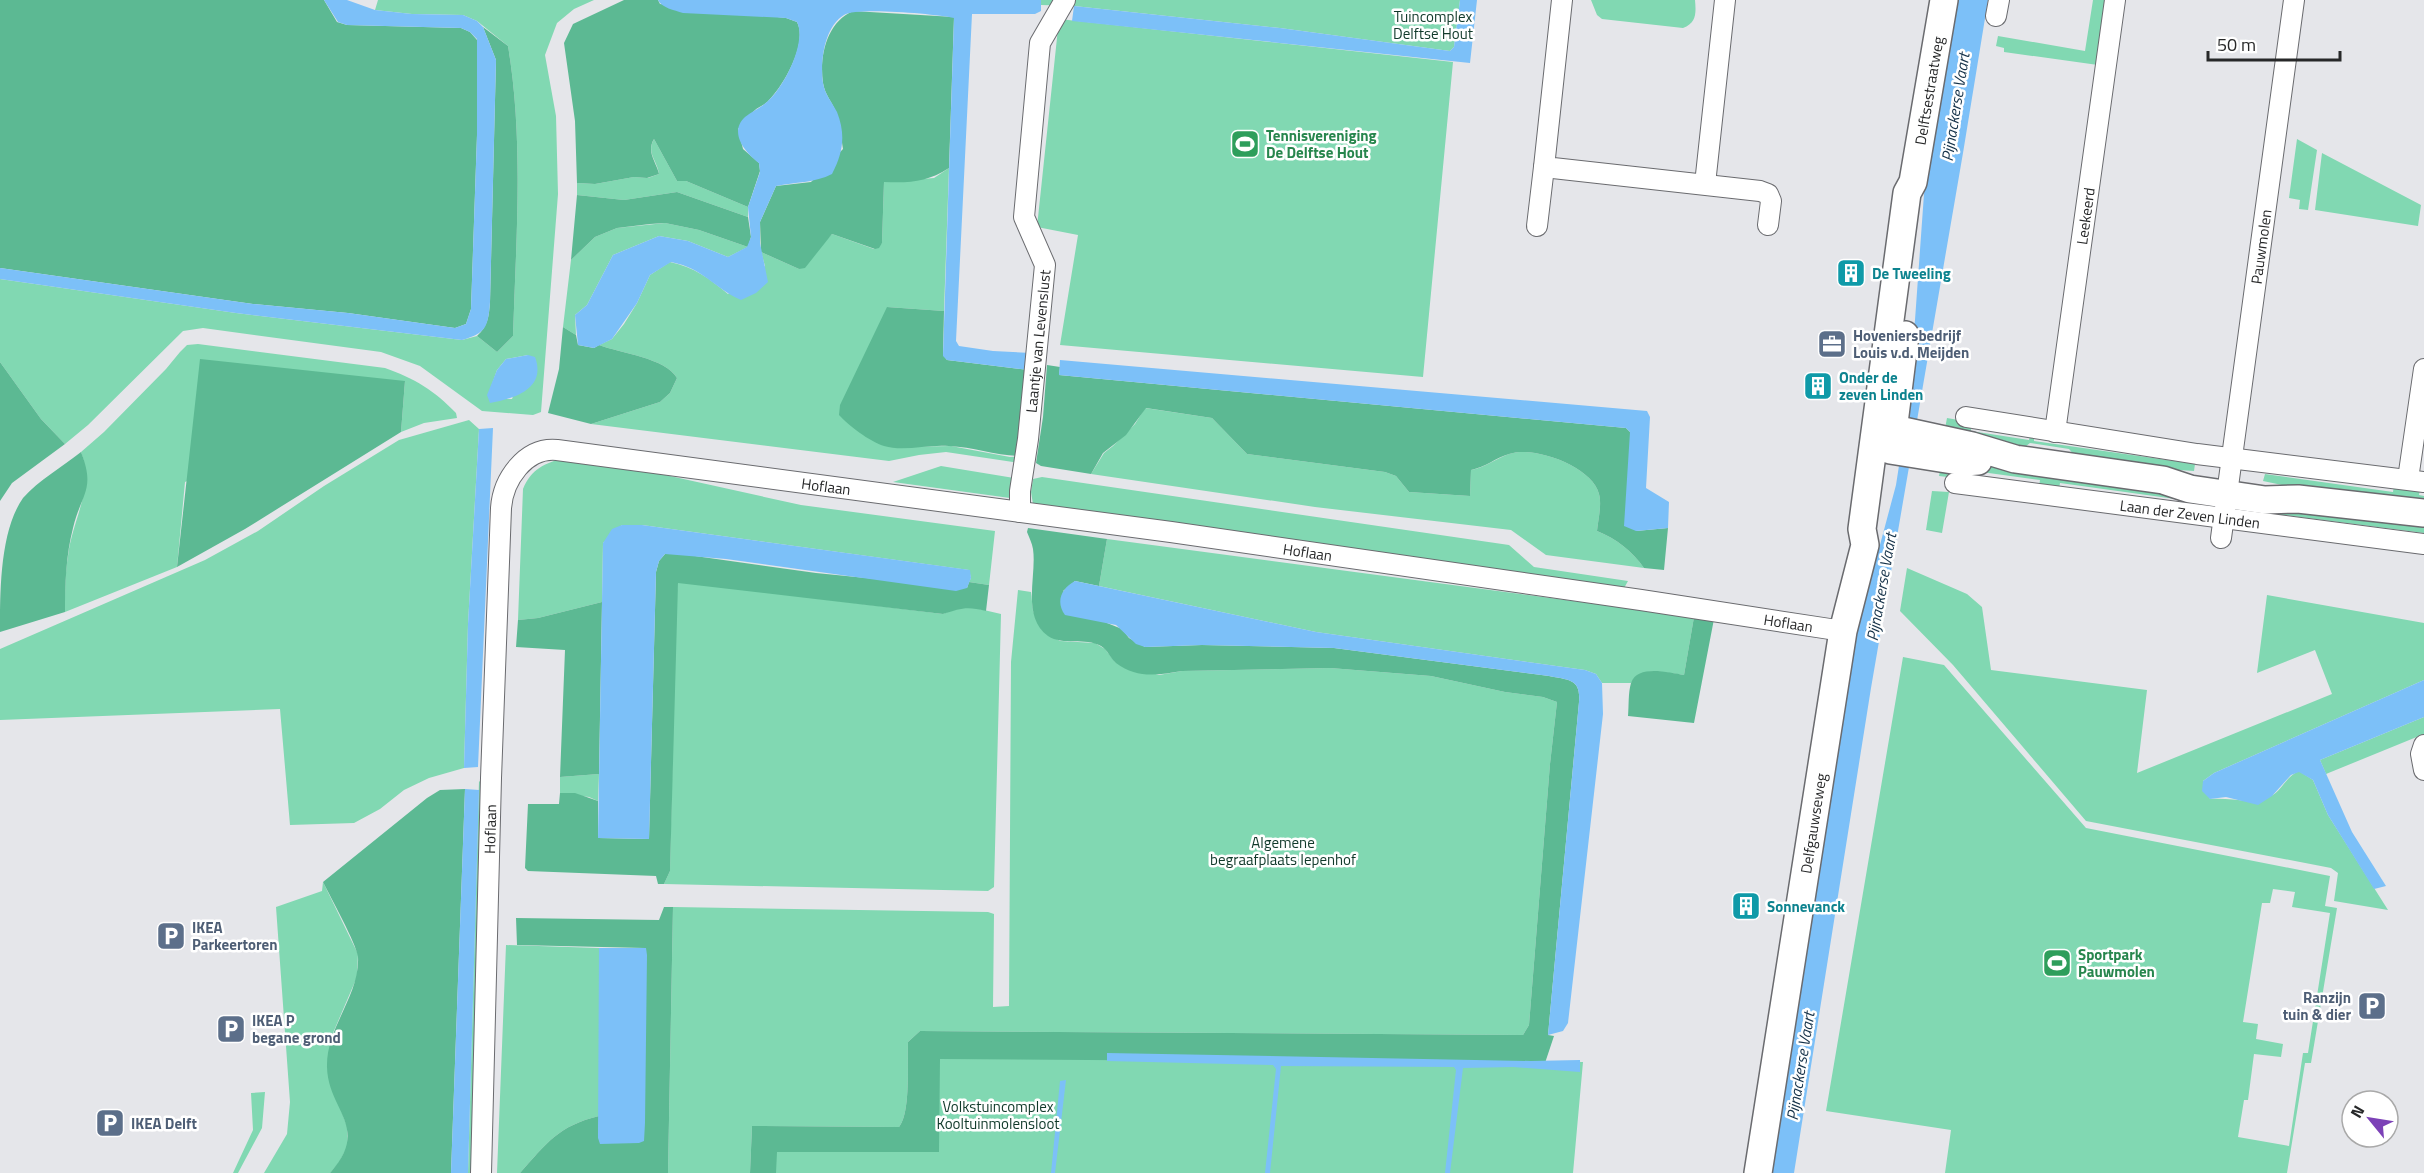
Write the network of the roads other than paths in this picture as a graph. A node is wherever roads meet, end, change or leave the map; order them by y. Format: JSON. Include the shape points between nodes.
{"nodes":[{"id":1,"x":1065,"y":0,"type":"edge"},
{"id":2,"x":1562,"y":0,"type":"edge"},
{"id":3,"x":1725,"y":0,"type":"edge"},
{"id":4,"x":1944,"y":0,"type":"edge"},
{"id":5,"x":2115,"y":0,"type":"edge"},
{"id":6,"x":2294,"y":0,"type":"edge"},
{"id":7,"x":1544,"y":167,"type":"junction"},
{"id":8,"x":1705,"y":184,"type":"junction"},
{"id":9,"x":1768,"y":225,"type":"dead end"},
{"id":10,"x":1537,"y":226,"type":"dead end"},
{"id":11,"x":2424,"y":369,"type":"edge"},
{"id":12,"x":1966,"y":417,"type":"dead end"},
{"id":13,"x":2055,"y":432,"type":"junction"},
{"id":14,"x":1899,"y":441,"type":"junction"},
{"id":15,"x":2416,"y":481,"type":"edge"},
{"id":16,"x":1955,"y":483,"type":"dead end"},
{"id":17,"x":2226,"y":498,"type":"junction"},
{"id":18,"x":1020,"y":512,"type":"junction"},
{"id":19,"x":2424,"y":513,"type":"edge"},
{"id":20,"x":1870,"y":516,"type":"joint"},
{"id":21,"x":2424,"y":544,"type":"edge"},
{"id":22,"x":1843,"y":631,"type":"junction"},
{"id":23,"x":2424,"y":745,"type":"edge"},
{"id":24,"x":2424,"y":770,"type":"edge"},
{"id":25,"x":481,"y":1173,"type":"edge"},
{"id":26,"x":1758,"y":1173,"type":"edge"}],
"edges":[{"from":1,"to":18,"type":"street","name":"Laantje van Levenslust","via":[[1040,43],[1024,217],[1045,265]]},
{"from":2,"to":7,"type":"street"},
{"from":3,"to":8,"type":"street"},
{"from":4,"to":14,"type":"street","name":"Delftsestraatweg","via":[[1913,182],[1916,195]]},
{"from":5,"to":13,"type":"street","name":"Leekeerd"},
{"from":6,"to":17,"type":"street","name":"Pauwmolen"},
{"from":7,"to":8,"type":"street"},
{"from":7,"to":10,"type":"street"},
{"from":8,"to":9,"type":"street","via":[[1768,194]]},
{"from":11,"to":15,"type":"street"},
{"from":12,"to":13,"type":"street","name":"Laan der Zeven Linden"},
{"from":13,"to":17,"type":"street","name":"Laan der Zeven Linden"},
{"from":14,"to":17,"type":"street","name":"Laan der Zeven Linden","via":[[1972,446],[2015,459],[2163,480],[2192,477]]},
{"from":14,"to":20,"type":"street","name":"Delftsestraatweg"},
{"from":15,"to":17,"type":"street","name":"Laan der Zeven Linden"},
{"from":16,"to":17,"type":"street","name":"Laan der Zeven Linden"},
{"from":17,"to":19,"type":"street","name":"Laan der Zeven Linden","via":[[2266,489],[2298,499]]},
{"from":17,"to":21,"type":"street","name":"Laan der Zeven Linden"},
{"from":18,"to":22,"type":"street","name":"Hoflaan"},
{"from":18,"to":25,"type":"street","name":"Hoflaan","via":[[551,449],[537,453],[517,469],[502,493],[501,508]]},
{"from":20,"to":22,"type":"street","name":"Delfgauwseweg","via":[[1862,529],[1864,545]]},
{"from":22,"to":26,"type":"street","name":"Delfgauwseweg"},
{"from":23,"to":24,"type":"street"}]}
